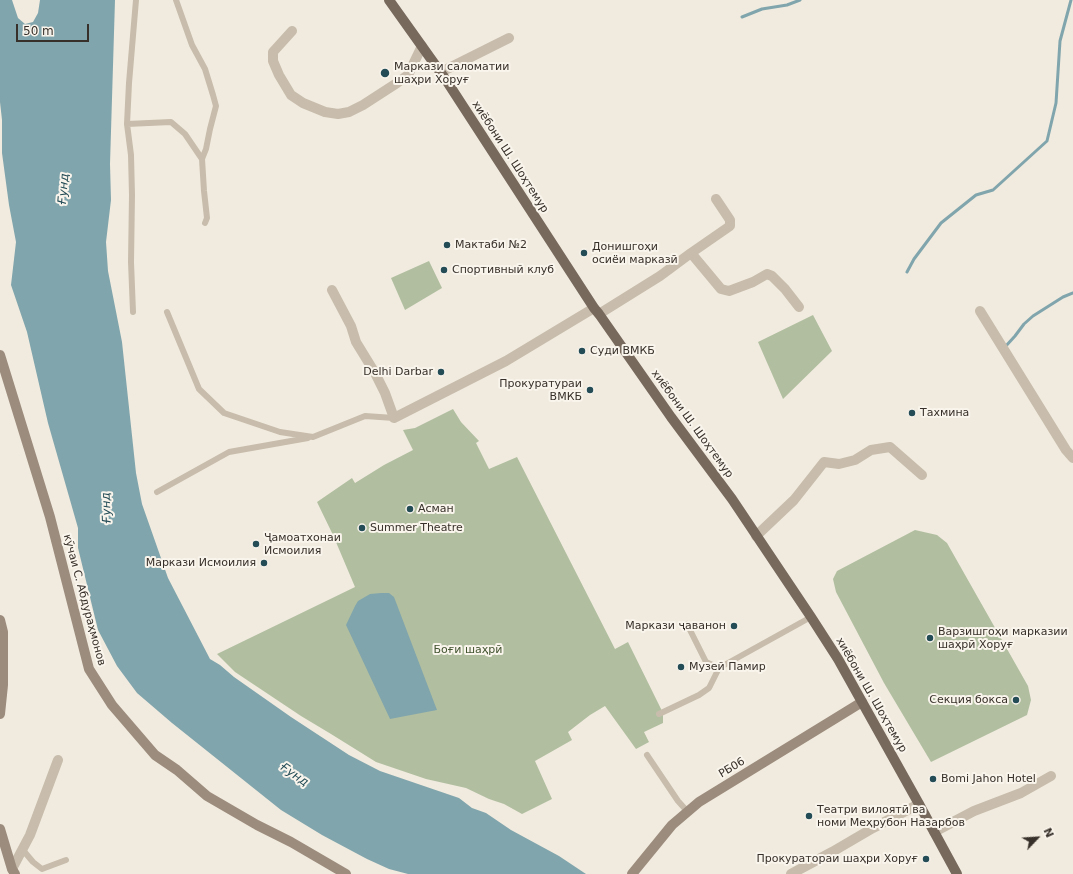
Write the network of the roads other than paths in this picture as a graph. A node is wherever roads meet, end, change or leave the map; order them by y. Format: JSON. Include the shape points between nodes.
{"nodes":[{"id":1,"x":136,"y":0,"type":"edge"},
{"id":2,"x":176,"y":0,"type":"edge"},
{"id":3,"x":389,"y":0,"type":"edge"},
{"id":4,"x":292,"y":31,"type":"dead end"},
{"id":5,"x":509,"y":38,"type":"dead end"},
{"id":6,"x":422,"y":46,"type":"junction"},
{"id":7,"x":441,"y":72,"type":"junction"},
{"id":8,"x":127,"y":124,"type":"junction"},
{"id":9,"x":202,"y":159,"type":"junction"},
{"id":10,"x":716,"y":198,"type":"dead end"},
{"id":11,"x":205,"y":223,"type":"dead end"},
{"id":12,"x":691,"y":253,"type":"junction"},
{"id":13,"x":332,"y":290,"type":"dead end"},
{"id":14,"x":799,"y":307,"type":"dead end"},
{"id":15,"x":596,"y":311,"type":"junction"},
{"id":16,"x":980,"y":311,"type":"dead end"},
{"id":17,"x":133,"y":312,"type":"dead end"},
{"id":18,"x":167,"y":312,"type":"dead end"},
{"id":19,"x":0,"y":355,"type":"edge"},
{"id":20,"x":394,"y":418,"type":"junction"},
{"id":21,"x":313,"y":437,"type":"junction"},
{"id":22,"x":1073,"y":458,"type":"edge"},
{"id":23,"x":922,"y":475,"type":"dead end"},
{"id":24,"x":157,"y":492,"type":"dead end"},
{"id":25,"x":756,"y":536,"type":"junction"},
{"id":26,"x":811,"y":617,"type":"junction"},
{"id":27,"x":0,"y":620,"type":"edge"},
{"id":28,"x":687,"y":624,"type":"dead end"},
{"id":29,"x":719,"y":668,"type":"junction"},
{"id":30,"x":862,"y":702,"type":"junction"},
{"id":31,"x":0,"y":714,"type":"edge"},
{"id":32,"x":659,"y":714,"type":"dead end"},
{"id":33,"x":647,"y":755,"type":"dead end"},
{"id":34,"x":58,"y":760,"type":"dead end"},
{"id":35,"x":1051,"y":776,"type":"dead end"},
{"id":36,"x":919,"y":804,"type":"junction"},
{"id":37,"x":687,"y":811,"type":"junction"},
{"id":38,"x":0,"y":829,"type":"edge"},
{"id":39,"x":934,"y":832,"type":"junction"},
{"id":40,"x":22,"y":849,"type":"junction"},
{"id":41,"x":66,"y":860,"type":"dead end"},
{"id":42,"x":13,"y":871,"type":"edge"},
{"id":43,"x":346,"y":874,"type":"edge"},
{"id":44,"x":632,"y":874,"type":"edge"},
{"id":45,"x":792,"y":874,"type":"edge"},
{"id":46,"x":957,"y":874,"type":"edge"}],
"edges":[{"from":1,"to":8,"type":"lane"},
{"from":2,"to":9,"type":"lane","via":[[192,45],[205,69],[216,106]]},
{"from":3,"to":6,"type":"main road","name":"хиёбони Ш. Шоҳтемур"},
{"from":4,"to":6,"type":"street","via":[[273,52],[273,61],[283,81],[291,95],[303,103],[338,114],[363,105],[408,75]]},
{"from":5,"to":7,"type":"street"},
{"from":6,"to":7,"type":"main road","name":"хиёбони Ш. Шоҳтемур"},
{"from":7,"to":15,"type":"main road","name":"хиёбони Ш. Шоҳтемур"},
{"from":8,"to":9,"type":"lane","via":[[171,122],[185,134]]},
{"from":8,"to":17,"type":"lane","via":[[131,155],[130,262]]},
{"from":9,"to":11,"type":"lane","via":[[207,218]]},
{"from":10,"to":12,"type":"street","via":[[730,220],[730,226]]},
{"from":12,"to":14,"type":"street","via":[[721,289],[729,291],[767,274],[785,289]]},
{"from":12,"to":15,"type":"street","via":[[660,276]]},
{"from":13,"to":20,"type":"street","via":[[351,326],[356,342],[375,373]]},
{"from":15,"to":20,"type":"street","via":[[506,361]]},
{"from":15,"to":25,"type":"main road","name":"хиёбони Ш. Шоҳтемур"},
{"from":16,"to":22,"type":"street"},
{"from":18,"to":21,"type":"lane","via":[[199,388],[224,413],[280,432]]},
{"from":19,"to":43,"type":"street","name":"кӯчаи С. Абдураҳмонов","via":[[50,517],[89,669],[112,705],[155,755],[207,796]]},
{"from":20,"to":21,"type":"lane","via":[[365,416]]},
{"from":21,"to":24,"type":"lane","via":[[229,452]]},
{"from":23,"to":25,"type":"street","via":[[890,447],[871,450],[855,460],[838,464],[824,462],[794,500]]},
{"from":25,"to":26,"type":"main road","name":"хиёбони Ш. Шоҳтемур"},
{"from":26,"to":29,"type":"lane"},
{"from":26,"to":30,"type":"main road","name":"хиёбони Ш. Шоҳтемур"},
{"from":27,"to":31,"type":"street","via":[[3,632],[3,685]]},
{"from":28,"to":29,"type":"lane","via":[[706,662]]},
{"from":29,"to":32,"type":"lane","via":[[709,688],[700,695]]},
{"from":30,"to":36,"type":"main road","name":"хиёбони Ш. Шоҳтемур"},
{"from":30,"to":37,"type":"street","name":"РБ06","number":"РБ06"},
{"from":33,"to":37,"type":"lane"},
{"from":34,"to":40,"type":"street","via":[[30,835]]},
{"from":35,"to":39,"type":"street","via":[[1021,793],[974,811]]},
{"from":36,"to":39,"type":"main road","name":"хиёбони Ш. Шоҳтемур"},
{"from":36,"to":45,"type":"street"},
{"from":37,"to":44,"type":"street","name":"РБ06","number":"РБ06","via":[[672,825]]},
{"from":38,"to":42,"type":"street"},
{"from":39,"to":46,"type":"main road","name":"хиёбони Ш. Шоҳтемур"},
{"from":40,"to":41,"type":"lane","via":[[42,869]]},
{"from":40,"to":42,"type":"street"}]}
